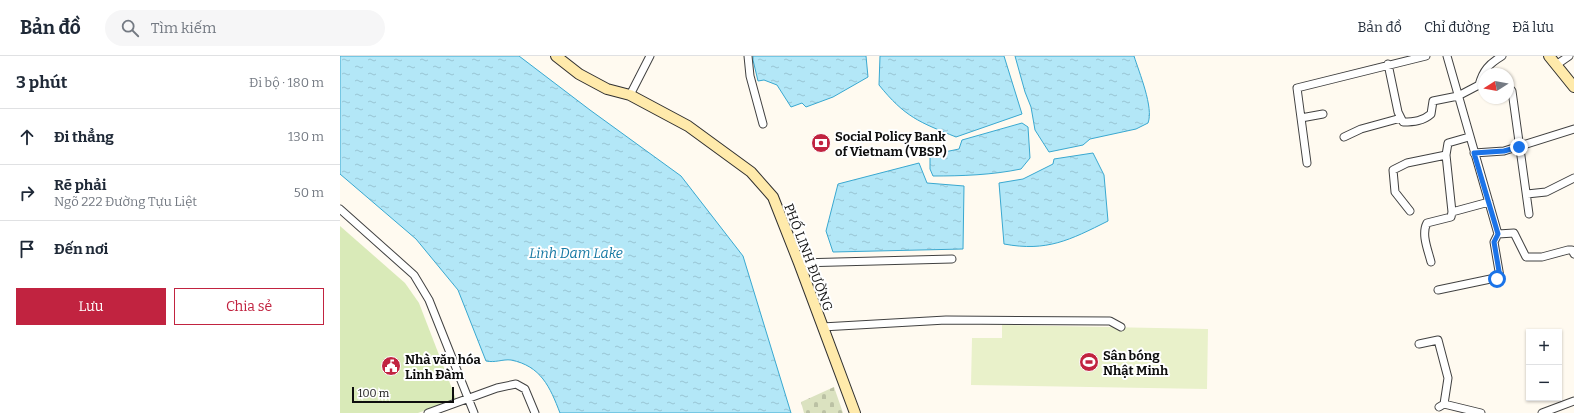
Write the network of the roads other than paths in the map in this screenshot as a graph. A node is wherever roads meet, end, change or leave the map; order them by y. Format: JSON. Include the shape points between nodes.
{"nodes":[{"id":1,"x":556,"y":56,"type":"edge"},
{"id":2,"x":650,"y":56,"type":"edge"},
{"id":3,"x":748,"y":56,"type":"edge"},
{"id":4,"x":1426,"y":56,"type":"edge"},
{"id":5,"x":1447,"y":56,"type":"edge"},
{"id":6,"x":1502,"y":56,"type":"edge"},
{"id":7,"x":1549,"y":56,"type":"edge"},
{"id":8,"x":1569,"y":56,"type":"edge"},
{"id":9,"x":1388,"y":64,"type":"junction"},
{"id":10,"x":1556,"y":65,"type":"junction"},
{"id":11,"x":1486,"y":68,"type":"edge"},
{"id":12,"x":1478,"y":86,"type":"edge"},
{"id":13,"x":1574,"y":86,"type":"edge"},
{"id":14,"x":630,"y":96,"type":"junction"},
{"id":15,"x":1458,"y":96,"type":"junction"},
{"id":16,"x":1514,"y":104,"type":"edge"},
{"id":17,"x":1323,"y":114,"type":"dead end"},
{"id":18,"x":1301,"y":118,"type":"junction"},
{"id":19,"x":1401,"y":118,"type":"junction"},
{"id":20,"x":762,"y":124,"type":"dead end"},
{"id":21,"x":1574,"y":129,"type":"edge"},
{"id":22,"x":1344,"y":136,"type":"dead end"},
{"id":23,"x":1469,"y":138,"type":"junction"},
{"id":24,"x":1519,"y":147,"type":"junction"},
{"id":25,"x":1474,"y":153,"type":"junction"},
{"id":26,"x":1446,"y":155,"type":"junction"},
{"id":27,"x":1307,"y":163,"type":"dead end"},
{"id":28,"x":1574,"y":178,"type":"edge"},
{"id":29,"x":1527,"y":194,"type":"junction"},
{"id":30,"x":1489,"y":202,"type":"junction"},
{"id":31,"x":340,"y":209,"type":"edge"},
{"id":32,"x":1410,"y":211,"type":"dead end"},
{"id":33,"x":1452,"y":212,"type":"junction"},
{"id":34,"x":1529,"y":214,"type":"dead end"},
{"id":35,"x":1498,"y":234,"type":"junction"},
{"id":36,"x":1574,"y":254,"type":"edge"},
{"id":37,"x":952,"y":259,"type":"dead end"},
{"id":38,"x":799,"y":262,"type":"junction"},
{"id":39,"x":1431,"y":262,"type":"dead end"},
{"id":40,"x":1438,"y":290,"type":"dead end"},
{"id":41,"x":822,"y":327,"type":"junction"},
{"id":42,"x":1121,"y":327,"type":"dead end"},
{"id":43,"x":1419,"y":344,"type":"dead end"},
{"id":44,"x":469,"y":399,"type":"junction"},
{"id":45,"x":1574,"y":401,"type":"edge"},
{"id":46,"x":428,"y":413,"type":"edge"},
{"id":47,"x":474,"y":413,"type":"edge"},
{"id":48,"x":535,"y":413,"type":"edge"},
{"id":49,"x":855,"y":413,"type":"edge"},
{"id":50,"x":1482,"y":413,"type":"edge"},
{"id":51,"x":1542,"y":413,"type":"edge"}],
"edges":[{"from":1,"to":14,"type":"street","name":"PHỐ LINH ĐƯỜNG","via":[[579,74]]},
{"from":2,"to":14,"type":"street"},
{"from":3,"to":20,"type":"street","via":[[750,76]]},
{"from":4,"to":9,"type":"street"},
{"from":5,"to":15,"type":"street"},
{"from":6,"to":11,"type":"street"},
{"from":7,"to":10,"type":"street"},
{"from":8,"to":10,"type":"street"},
{"from":9,"to":18,"type":"street","via":[[1297,88]]},
{"from":9,"to":19,"type":"street"},
{"from":10,"to":13,"type":"street"},
{"from":12,"to":15,"type":"street"},
{"from":14,"to":38,"type":"street","name":"PHỐ LINH ĐƯỜNG","via":[[688,126],[751,172],[773,197]]},
{"from":15,"to":19,"type":"street","via":[[1434,101],[1431,114],[1424,120],[1403,122]]},
{"from":15,"to":23,"type":"street"},
{"from":16,"to":24,"type":"street"},
{"from":17,"to":18,"type":"street"},
{"from":18,"to":27,"type":"street"},
{"from":19,"to":22,"type":"street"},
{"from":21,"to":24,"type":"street"},
{"from":23,"to":25,"type":"street"},
{"from":23,"to":26,"type":"street","via":[[1448,142]]},
{"from":24,"to":25,"type":"street"},
{"from":24,"to":29,"type":"street"},
{"from":25,"to":30,"type":"street"},
{"from":26,"to":32,"type":"street","via":[[1407,163],[1393,170],[1395,192]]},
{"from":26,"to":33,"type":"street"},
{"from":28,"to":29,"type":"street","via":[[1546,192]]},
{"from":29,"to":34,"type":"street"},
{"from":30,"to":33,"type":"street"},
{"from":30,"to":35,"type":"street"},
{"from":31,"to":44,"type":"street","via":[[414,275],[429,300]]},
{"from":33,"to":39,"type":"street","via":[[1451,217],[1427,223],[1426,243]]},
{"from":35,"to":36,"type":"street","via":[[1514,233],[1526,257],[1542,257],[1568,250],[1572,250]]},
{"from":35,"to":40,"type":"street","via":[[1494,242],[1500,277]]},
{"from":37,"to":38,"type":"street"},
{"from":38,"to":41,"type":"street","name":"PHỐ LINH ĐƯỜNG"},
{"from":41,"to":42,"type":"street","via":[[984,319],[1110,321]]},
{"from":41,"to":49,"type":"street","name":"PHỐ LINH ĐƯỜNG"},
{"from":43,"to":50,"type":"street","via":[[1438,340],[1448,378],[1442,405]]},
{"from":44,"to":46,"type":"street"},
{"from":44,"to":47,"type":"street"},
{"from":44,"to":48,"type":"street","via":[[516,384],[525,389]]},
{"from":45,"to":51,"type":"street"}]}
